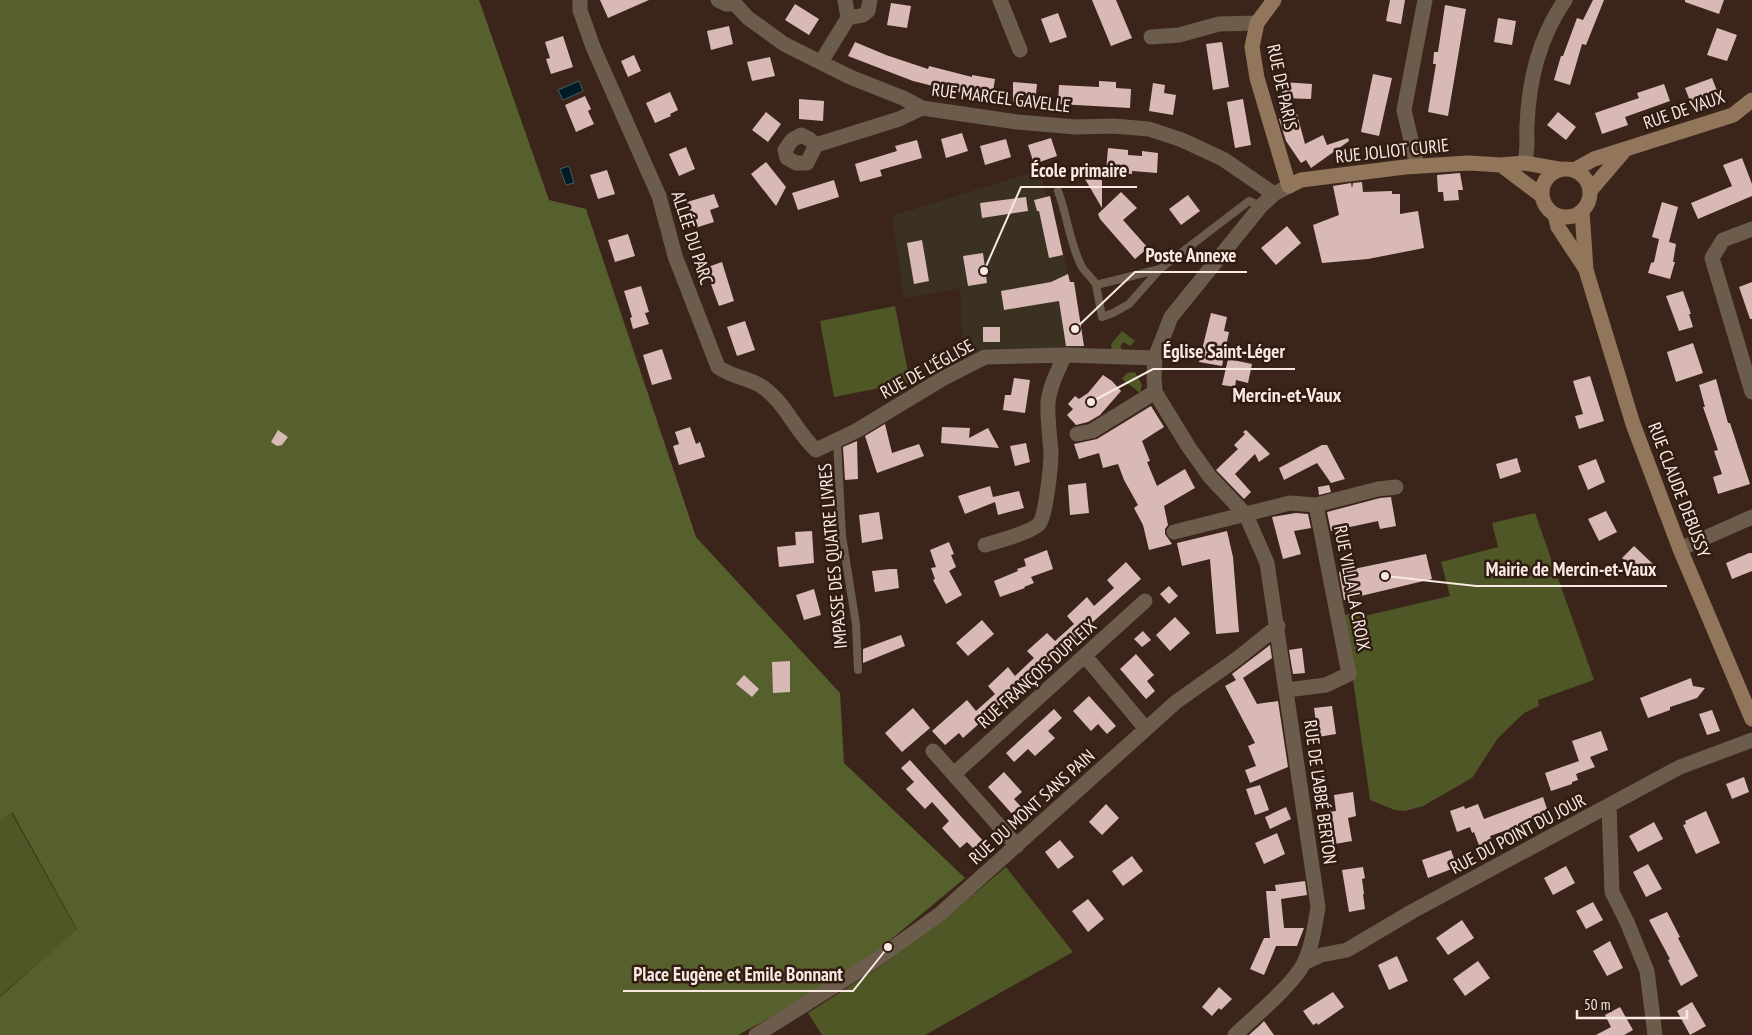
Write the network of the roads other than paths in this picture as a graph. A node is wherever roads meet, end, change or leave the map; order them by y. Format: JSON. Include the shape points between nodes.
{"nodes":[{"id":1,"x":580,"y":0,"type":"edge"},
{"id":2,"x":718,"y":0,"type":"edge"},
{"id":3,"x":845,"y":0,"type":"edge"},
{"id":4,"x":870,"y":0,"type":"edge"},
{"id":5,"x":1000,"y":0,"type":"edge"},
{"id":6,"x":1274,"y":0,"type":"edge"},
{"id":7,"x":1425,"y":0,"type":"edge"},
{"id":8,"x":1565,"y":0,"type":"edge"},
{"id":9,"x":736,"y":2,"type":"edge"},
{"id":10,"x":848,"y":18,"type":"junction"},
{"id":11,"x":1257,"y":23,"type":"junction"},
{"id":12,"x":1151,"y":37,"type":"dead end"},
{"id":13,"x":1020,"y":50,"type":"dead end"},
{"id":14,"x":821,"y":62,"type":"junction"},
{"id":15,"x":1752,"y":100,"type":"edge"},
{"id":16,"x":922,"y":108,"type":"junction"},
{"id":17,"x":816,"y":145,"type":"dead end"},
{"id":18,"x":1625,"y":150,"type":"junction"},
{"id":19,"x":1524,"y":163,"type":"junction"},
{"id":20,"x":1501,"y":165,"type":"junction"},
{"id":21,"x":1417,"y":166,"type":"junction"},
{"id":22,"x":1566,"y":169,"type":"junction"},
{"id":23,"x":1289,"y":186,"type":"junction"},
{"id":24,"x":1058,"y":191,"type":"dead end"},
{"id":25,"x":1590,"y":191,"type":"junction"},
{"id":26,"x":1274,"y":194,"type":"junction"},
{"id":27,"x":1541,"y":195,"type":"junction"},
{"id":28,"x":1261,"y":206,"type":"junction"},
{"id":29,"x":1582,"y":210,"type":"junction"},
{"id":30,"x":1555,"y":215,"type":"junction"},
{"id":31,"x":1752,"y":229,"type":"edge"},
{"id":32,"x":1160,"y":269,"type":"junction"},
{"id":33,"x":1586,"y":270,"type":"junction"},
{"id":34,"x":1096,"y":285,"type":"junction"},
{"id":35,"x":1065,"y":355,"type":"junction"},
{"id":36,"x":1155,"y":358,"type":"junction"},
{"id":37,"x":1156,"y":392,"type":"junction"},
{"id":38,"x":1752,"y":392,"type":"edge"},
{"id":39,"x":1077,"y":434,"type":"dead end"},
{"id":40,"x":837,"y":440,"type":"junction"},
{"id":41,"x":816,"y":450,"type":"joint"},
{"id":42,"x":1396,"y":487,"type":"dead end"},
{"id":43,"x":1316,"y":504,"type":"junction"},
{"id":44,"x":1246,"y":515,"type":"junction"},
{"id":45,"x":1752,"y":517,"type":"edge"},
{"id":46,"x":1174,"y":532,"type":"dead end"},
{"id":47,"x":985,"y":545,"type":"dead end"},
{"id":48,"x":1680,"y":549,"type":"junction"},
{"id":49,"x":1145,"y":601,"type":"dead end"},
{"id":50,"x":1278,"y":626,"type":"junction"},
{"id":51,"x":1085,"y":656,"type":"junction"},
{"id":52,"x":858,"y":670,"type":"dead end"},
{"id":53,"x":1287,"y":690,"type":"junction"},
{"id":54,"x":1752,"y":719,"type":"edge"},
{"id":55,"x":1146,"y":729,"type":"junction"},
{"id":56,"x":1752,"y":740,"type":"edge"},
{"id":57,"x":934,"y":751,"type":"dead end"},
{"id":58,"x":954,"y":774,"type":"junction"},
{"id":59,"x":1609,"y":806,"type":"junction"},
{"id":60,"x":1017,"y":846,"type":"junction"},
{"id":61,"x":1304,"y":963,"type":"junction"},
{"id":62,"x":756,"y":1035,"type":"edge"},
{"id":63,"x":1235,"y":1035,"type":"edge"},
{"id":64,"x":1655,"y":1035,"type":"edge"}],
"edges":[{"from":1,"to":41,"type":"street","name":"ALLÉE DU PARC","via":[[580,10],[594,47],[659,196],[675,256],[718,367],[726,374],[762,386]]},
{"from":2,"to":9,"type":"street","name":"RUE MARCEL GAVELLE","via":[[726,4]]},
{"from":3,"to":10,"type":"street"},
{"from":4,"to":10,"type":"street","via":[[868,11],[863,16]]},
{"from":5,"to":13,"type":"street"},
{"from":6,"to":11,"type":"street","name":"RUE DE PARIS"},
{"from":7,"to":21,"type":"street","via":[[1404,110]]},
{"from":8,"to":19,"type":"street","via":[[1541,47],[1531,80]]},
{"from":9,"to":14,"type":"street","name":"RUE MARCEL GAVELLE","via":[[748,18],[766,32]]},
{"from":10,"to":14,"type":"street"},
{"from":11,"to":12,"type":"street","via":[[1219,24],[1179,35]]},
{"from":11,"to":23,"type":"street","name":"RUE DE PARIS","via":[[1253,57]]},
{"from":14,"to":16,"type":"street","name":"RUE MARCEL GAVELLE","via":[[850,78]]},
{"from":15,"to":18,"type":"street","name":"RUE DE VAUX","via":[[1733,115]]},
{"from":16,"to":17,"type":"street","via":[[899,119]]},
{"from":16,"to":26,"type":"street","name":"RUE MARCEL GAVELLE","via":[[1017,122],[1149,129],[1223,159]]},
{"from":18,"to":22,"type":"street","name":"RUE DE VAUX"},
{"from":18,"to":25,"type":"street"},
{"from":19,"to":20,"type":"street","name":"RUE JOLIOT CURIE"},
{"from":19,"to":22,"type":"street","name":"RUE JOLIOT CURIE"},
{"from":20,"to":21,"type":"street","name":"RUE JOLIOT CURIE","via":[[1469,162]]},
{"from":20,"to":27,"type":"street"},
{"from":21,"to":23,"type":"street","name":"RUE JOLIOT CURIE","via":[[1301,180]]},
{"from":22,"to":25,"type":"street","via":[[1585,178]]},
{"from":22,"to":27,"type":"street","via":[[1551,173],[1545,179]]},
{"from":23,"to":26,"type":"street"},
{"from":24,"to":34,"type":"lane","via":[[1081,266]]},
{"from":25,"to":29,"type":"street","via":[[1587,205]]},
{"from":26,"to":28,"type":"street"},
{"from":27,"to":30,"type":"street","via":[[1545,207]]},
{"from":28,"to":32,"type":"lane","via":[[1250,201]]},
{"from":28,"to":36,"type":"street","via":[[1171,317]]},
{"from":29,"to":30,"type":"street","via":[[1570,217]]},
{"from":29,"to":33,"type":"street"},
{"from":30,"to":33,"type":"street","via":[[1558,227]]},
{"from":31,"to":38,"type":"street","via":[[1723,240],[1712,258]]},
{"from":32,"to":34,"type":"lane"},
{"from":32,"to":34,"type":"lane","via":[[1129,304],[1102,317]]},
{"from":33,"to":48,"type":"street","name":"RUE CLAUDE DEBUSSY","via":[[1633,424]]},
{"from":35,"to":36,"type":"street","name":"RUE DE L'ÉGLISE"},
{"from":35,"to":40,"type":"street","name":"RUE DE L'ÉGLISE","via":[[985,356]]},
{"from":35,"to":47,"type":"street","via":[[1048,402],[1051,454],[1041,522],[1034,528]]},
{"from":36,"to":37,"type":"street"},
{"from":37,"to":39,"type":"street","via":[[1092,431]]},
{"from":37,"to":44,"type":"street","name":"RUE DE L'ABBÉ BERTON","via":[[1198,462]]},
{"from":40,"to":41,"type":"street","name":"RUE DE L'ÉGLISE"},
{"from":40,"to":52,"type":"lane","name":"IMPASSE DES QUATRE LIVRES","via":[[842,536],[856,624]]},
{"from":42,"to":43,"type":"street","via":[[1378,488]]},
{"from":43,"to":44,"type":"street","via":[[1290,503]]},
{"from":43,"to":53,"type":"street","name":"RUE VILLA LA CROIX","via":[[1349,674],[1326,685]]},
{"from":44,"to":46,"type":"street"},
{"from":44,"to":50,"type":"street","name":"RUE DE L'ABBÉ BERTON","via":[[1268,563]]},
{"from":45,"to":48,"type":"street"},
{"from":48,"to":54,"type":"street","name":"RUE CLAUDE DEBUSSY"},
{"from":49,"to":51,"type":"street","name":"RUE FRANÇOIS DUPLEIX"},
{"from":50,"to":53,"type":"street","name":"RUE DE L'ABBÉ BERTON"},
{"from":50,"to":55,"type":"street","name":"RUE DU MONT SANS PAIN","via":[[1176,702]]},
{"from":51,"to":55,"type":"street"},
{"from":51,"to":58,"type":"street","name":"RUE FRANÇOIS DUPLEIX"},
{"from":53,"to":61,"type":"street","name":"RUE DE L'ABBÉ BERTON","via":[[1318,907]]},
{"from":55,"to":60,"type":"street","name":"RUE DU MONT SANS PAIN"},
{"from":56,"to":59,"type":"street","name":"RUE DU POINT DU JOUR","via":[[1680,768]]},
{"from":57,"to":58,"type":"street"},
{"from":58,"to":60,"type":"street"},
{"from":59,"to":61,"type":"street","name":"RUE DU POINT DU JOUR","via":[[1347,950],[1321,955]]},
{"from":59,"to":64,"type":"street","via":[[1612,892],[1646,971]]},
{"from":60,"to":62,"type":"street","name":"RUE DU MONT SANS PAIN","via":[[940,914],[876,960]]},
{"from":61,"to":63,"type":"street","via":[[1294,978]]}]}
